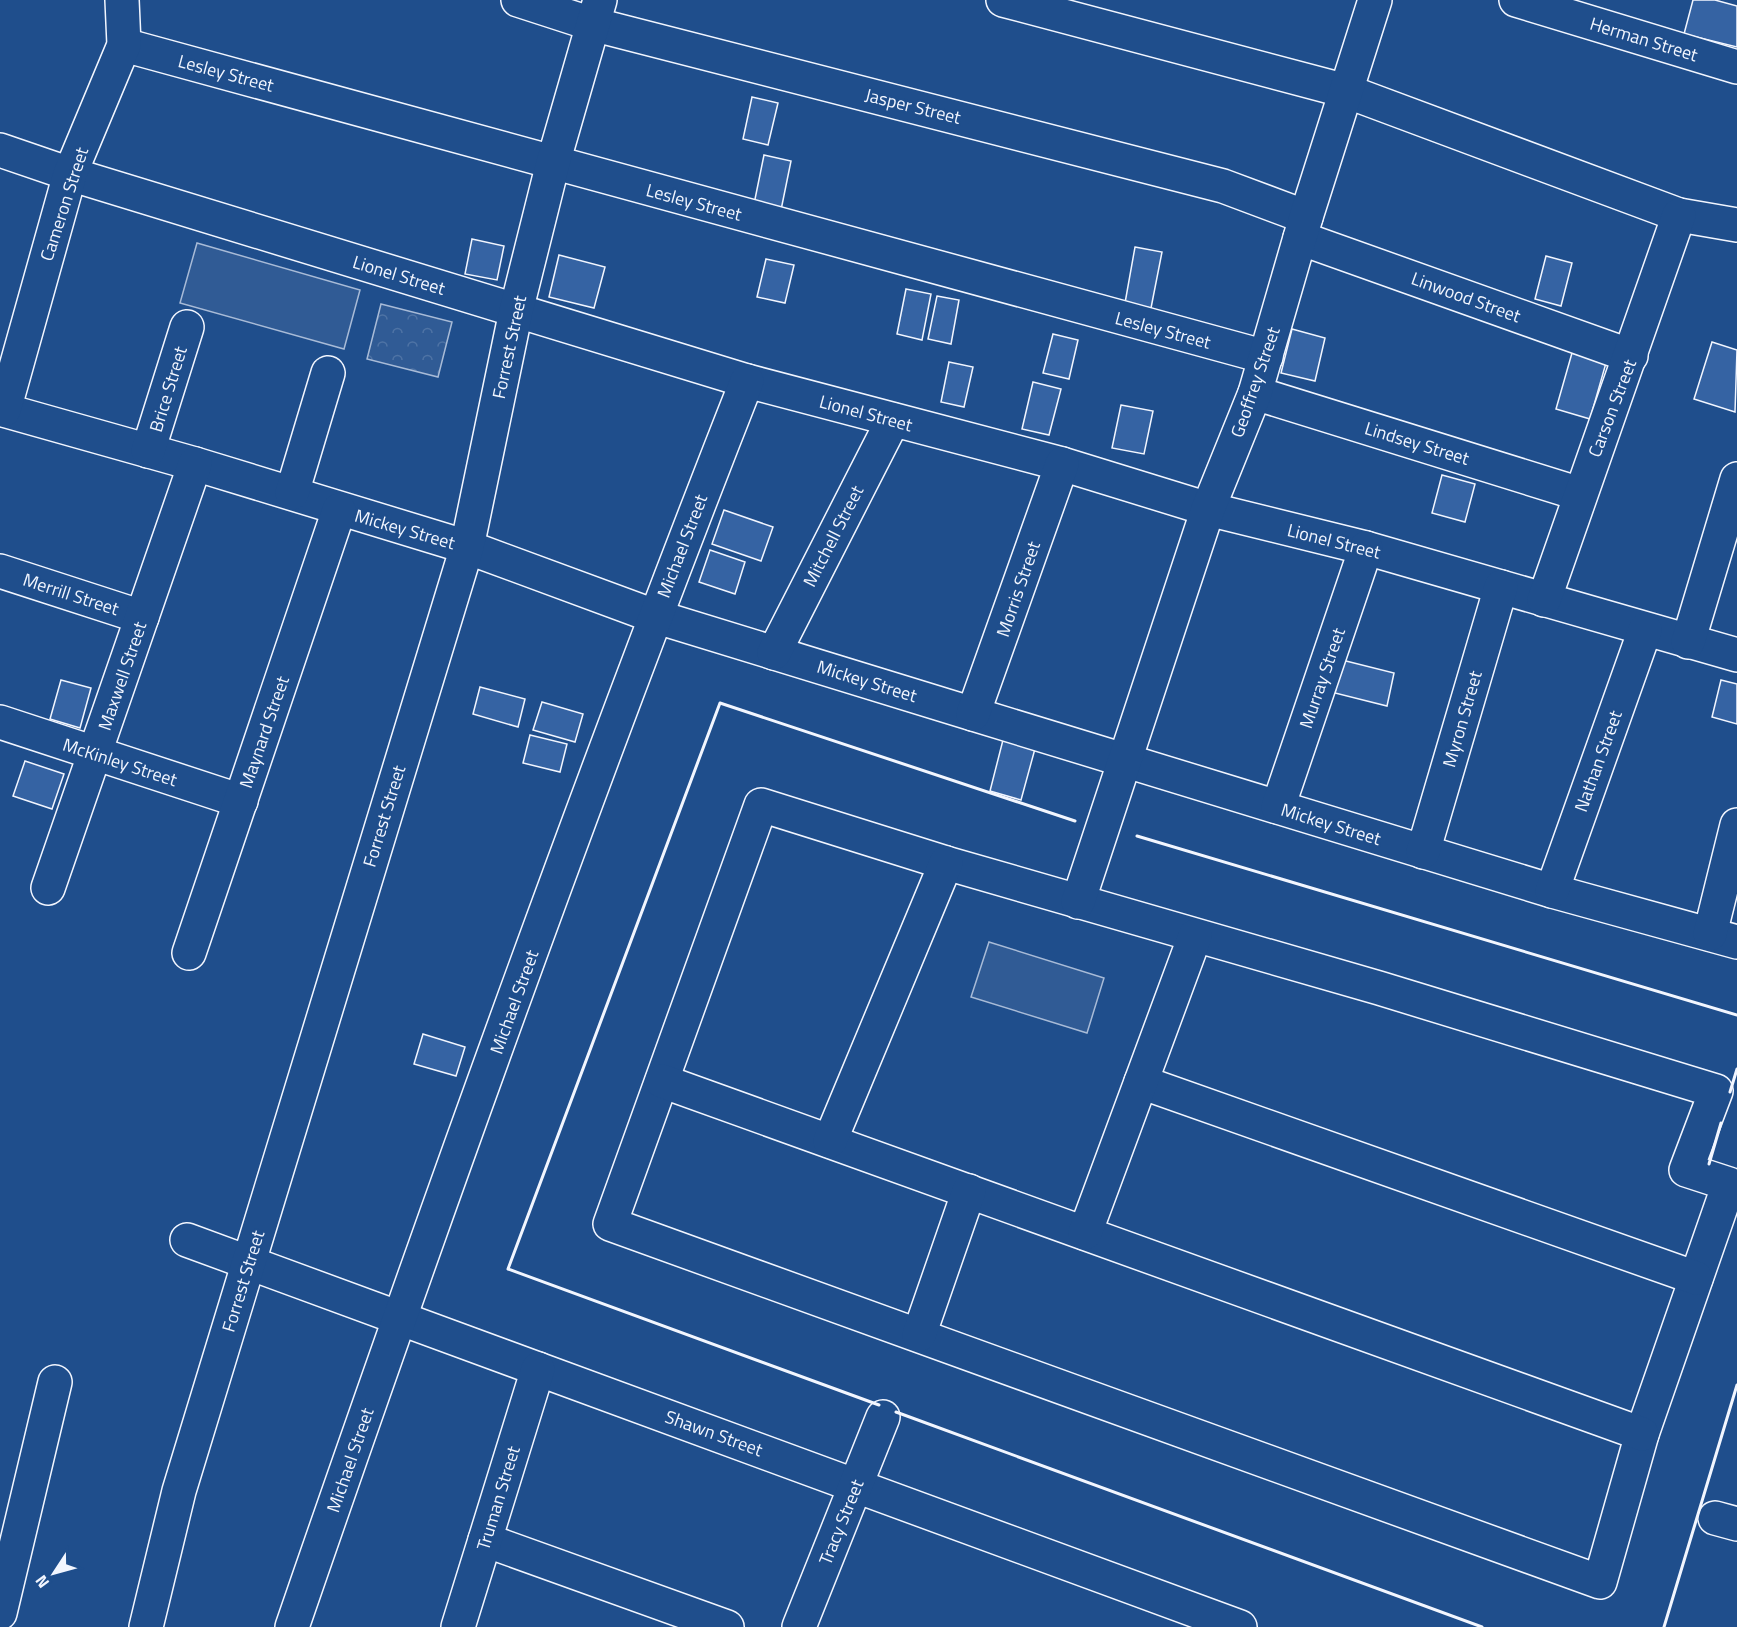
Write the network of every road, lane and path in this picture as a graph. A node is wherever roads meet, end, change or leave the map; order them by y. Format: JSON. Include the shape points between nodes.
{"nodes":[{"id":1,"x":122,"y":0,"type":"edge"},
{"id":2,"x":518,"y":0,"type":"edge"},
{"id":3,"x":1003,"y":0,"type":"edge"},
{"id":4,"x":1375,"y":0,"type":"edge"},
{"id":5,"x":1516,"y":0,"type":"edge"},
{"id":6,"x":596,"y":12,"type":"edge"},
{"id":7,"x":124,"y":45,"type":"junction"},
{"id":8,"x":1737,"y":67,"type":"edge"},
{"id":9,"x":1346,"y":91,"type":"junction"},
{"id":10,"x":0,"y":150,"type":"edge"},
{"id":11,"x":553,"y":163,"type":"junction"},
{"id":12,"x":70,"y":174,"type":"junction"},
{"id":13,"x":1679,"y":215,"type":"junction"},
{"id":14,"x":1737,"y":225,"type":"edge"},
{"id":15,"x":1303,"y":227,"type":"junction"},
{"id":16,"x":516,"y":311,"type":"junction"},
{"id":17,"x":187,"y":327,"type":"dead end"},
{"id":18,"x":1631,"y":356,"type":"junction"},
{"id":19,"x":1266,"y":357,"type":"junction"},
{"id":20,"x":328,"y":373,"type":"dead end"},
{"id":21,"x":747,"y":381,"type":"junction"},
{"id":22,"x":1256,"y":393,"type":"junction"},
{"id":23,"x":2,"y":410,"type":"edge"},
{"id":24,"x":893,"y":420,"type":"junction"},
{"id":25,"x":148,"y":452,"type":"junction"},
{"id":26,"x":195,"y":464,"type":"junction"},
{"id":27,"x":1062,"y":464,"type":"junction"},
{"id":28,"x":1737,"y":479,"type":"edge"},
{"id":29,"x":291,"y":494,"type":"junction"},
{"id":30,"x":1580,"y":494,"type":"junction"},
{"id":31,"x":1208,"y":509,"type":"junction"},
{"id":32,"x":339,"y":510,"type":"junction"},
{"id":33,"x":467,"y":547,"type":"junction"},
{"id":34,"x":1366,"y":548,"type":"junction"},
{"id":35,"x":0,"y":571,"type":"edge"},
{"id":36,"x":1501,"y":587,"type":"junction"},
{"id":37,"x":1544,"y":600,"type":"junction"},
{"id":38,"x":654,"y":616,"type":"junction"},
{"id":39,"x":142,"y":617,"type":"junction"},
{"id":40,"x":1645,"y":630,"type":"junction"},
{"id":41,"x":1688,"y":642,"type":"junction"},
{"id":42,"x":774,"y":653,"type":"junction"},
{"id":43,"x":1737,"y":655,"type":"edge"},
{"id":44,"x":973,"y":714,"type":"junction"},
{"id":45,"x":0,"y":722,"type":"edge"},
{"id":46,"x":95,"y":753,"type":"junction"},
{"id":47,"x":1123,"y":760,"type":"junction"},
{"id":48,"x":241,"y":801,"type":"junction"},
{"id":49,"x":1278,"y":807,"type":"junction"},
{"id":50,"x":1737,"y":825,"type":"edge"},
{"id":51,"x":1423,"y":852,"type":"junction"},
{"id":52,"x":946,"y":864,"type":"junction"},
{"id":53,"x":48,"y":888,"type":"dead end"},
{"id":54,"x":1552,"y":891,"type":"junction"},
{"id":55,"x":1078,"y":902,"type":"junction"},
{"id":56,"x":1195,"y":936,"type":"junction"},
{"id":57,"x":1723,"y":938,"type":"edge"},
{"id":58,"x":189,"y":953,"type":"dead end"},
{"id":59,"x":662,"y":1081,"type":"junction"},
{"id":60,"x":1141,"y":1082,"type":"junction"},
{"id":61,"x":830,"y":1141,"type":"junction"},
{"id":62,"x":969,"y":1191,"type":"junction"},
{"id":63,"x":1085,"y":1233,"type":"junction"},
{"id":64,"x":187,"y":1240,"type":"dead end"},
{"id":65,"x":248,"y":1262,"type":"junction"},
{"id":66,"x":1696,"y":1278,"type":"junction"},
{"id":67,"x":400,"y":1318,"type":"junction"},
{"id":68,"x":919,"y":1335,"type":"junction"},
{"id":69,"x":538,"y":1369,"type":"junction"},
{"id":70,"x":55,"y":1382,"type":"dead end"},
{"id":71,"x":884,"y":1417,"type":"dead end"},
{"id":72,"x":1642,"y":1434,"type":"junction"},
{"id":73,"x":856,"y":1486,"type":"junction"},
{"id":74,"x":485,"y":1540,"type":"junction"},
{"id":75,"x":8,"y":1542,"type":"edge"},
{"id":76,"x":0,"y":1613,"type":"edge"},
{"id":77,"x":146,"y":1627,"type":"edge"},
{"id":78,"x":293,"y":1627,"type":"edge"},
{"id":79,"x":458,"y":1627,"type":"edge"},
{"id":80,"x":727,"y":1627,"type":"edge"},
{"id":81,"x":799,"y":1627,"type":"edge"},
{"id":82,"x":1240,"y":1627,"type":"edge"}],
"edges":[{"from":1,"to":7,"type":"street","name":"Cameron Street"},
{"from":2,"to":6,"type":"street","name":"Jasper Street"},
{"from":3,"to":9,"type":"street"},
{"from":4,"to":9,"type":"street","name":"Geoffrey Street"},
{"from":5,"to":8,"type":"street","name":"Herman Street"},
{"from":6,"to":11,"type":"street","name":"Forrest Street"},
{"from":6,"to":15,"type":"street","name":"Jasper Street","via":[[1223,186]]},
{"from":7,"to":11,"type":"street","name":"Lesley Street"},
{"from":7,"to":12,"type":"street","name":"Cameron Street"},
{"from":9,"to":13,"type":"street"},
{"from":9,"to":15,"type":"street","name":"Geoffrey Street"},
{"from":10,"to":12,"type":"street","name":"Lionel Street"},
{"from":11,"to":16,"type":"street","name":"Forrest Street"},
{"from":11,"to":19,"type":"street","name":"Lesley Street"},
{"from":12,"to":16,"type":"street","name":"Lionel Street"},
{"from":12,"to":23,"type":"street","name":"Cameron Street"},
{"from":13,"to":14,"type":"street"},
{"from":13,"to":18,"type":"street","name":"Carson Street"},
{"from":15,"to":18,"type":"street","name":"Linwood Street"},
{"from":15,"to":19,"type":"street","name":"Geoffrey Street"},
{"from":16,"to":21,"type":"street","name":"Lionel Street"},
{"from":16,"to":33,"type":"street","name":"Forrest Street"},
{"from":17,"to":25,"type":"street","name":"Brice Street"},
{"from":18,"to":30,"type":"street","name":"Carson Street"},
{"from":19,"to":22,"type":"street","name":"Geoffrey Street"},
{"from":20,"to":29,"type":"street"},
{"from":21,"to":24,"type":"street","name":"Lionel Street"},
{"from":21,"to":38,"type":"street","name":"Michael Street"},
{"from":22,"to":30,"type":"street","name":"Lindsey Street"},
{"from":22,"to":31,"type":"street","name":"Geoffrey Street"},
{"from":23,"to":25,"type":"street","name":"Mickey Street"},
{"from":24,"to":27,"type":"street","name":"Lionel Street"},
{"from":24,"to":42,"type":"street","name":"Mitchell Street"},
{"from":25,"to":26,"type":"street","name":"Mickey Street"},
{"from":26,"to":29,"type":"street","name":"Mickey Street"},
{"from":26,"to":39,"type":"street","name":"Maxwell Street"},
{"from":27,"to":31,"type":"street","name":"Lionel Street"},
{"from":27,"to":44,"type":"street","name":"Morris Street"},
{"from":28,"to":41,"type":"street"},
{"from":29,"to":32,"type":"street","name":"Mickey Street"},
{"from":30,"to":37,"type":"street","name":"Carson Street"},
{"from":31,"to":34,"type":"street","name":"Lionel Street"},
{"from":31,"to":47,"type":"street","name":"Geoffrey Street"},
{"from":32,"to":33,"type":"street","name":"Mickey Street"},
{"from":32,"to":48,"type":"street","name":"Maynard Street"},
{"from":33,"to":38,"type":"street","name":"Mickey Street"},
{"from":33,"to":65,"type":"street","name":"Forrest Street"},
{"from":34,"to":36,"type":"street","name":"Lionel Street"},
{"from":34,"to":49,"type":"street","name":"Murray Street"},
{"from":35,"to":39,"type":"street","name":"Merrill Street"},
{"from":36,"to":37,"type":"street","name":"Lionel Street"},
{"from":36,"to":51,"type":"street","name":"Myron Street"},
{"from":37,"to":40,"type":"street","name":"Lionel Street"},
{"from":38,"to":42,"type":"street","name":"Mickey Street"},
{"from":38,"to":67,"type":"street","name":"Michael Street"},
{"from":39,"to":46,"type":"street","name":"Maxwell Street"},
{"from":40,"to":41,"type":"street","name":"Lionel Street"},
{"from":40,"to":54,"type":"street","name":"Nathan Street"},
{"from":41,"to":43,"type":"street","name":"Lionel Street"},
{"from":42,"to":44,"type":"street","name":"Mickey Street"},
{"from":44,"to":47,"type":"street","name":"Mickey Street"},
{"from":45,"to":46,"type":"street","name":"McKinley Street"},
{"from":46,"to":48,"type":"street","name":"McKinley Street"},
{"from":46,"to":53,"type":"street","name":"Maxwell Street"},
{"from":47,"to":49,"type":"street","name":"Mickey Street"},
{"from":47,"to":55,"type":"street","name":"Geoffrey Street"},
{"from":48,"to":58,"type":"street","name":"Maynard Street"},
{"from":49,"to":51,"type":"street","name":"Mickey Street"},
{"from":50,"to":57,"type":"street"},
{"from":51,"to":54,"type":"street","name":"Mickey Street"},
{"from":52,"to":55,"type":"street"},
{"from":52,"to":59,"type":"street","via":[[761,805]]},
{"from":52,"to":61,"type":"street"},
{"from":54,"to":57,"type":"street","name":"Mickey Street"},
{"from":55,"to":56,"type":"street"},
{"from":56,"to":60,"type":"street"},
{"from":56,"to":66,"type":"street","via":[[1716,1091],[1686,1170],[1729,1184]]},
{"from":59,"to":61,"type":"street"},
{"from":59,"to":68,"type":"street","via":[[610,1224]]},
{"from":60,"to":63,"type":"street"},
{"from":60,"to":66,"type":"street"},
{"from":61,"to":62,"type":"street"},
{"from":62,"to":63,"type":"street"},
{"from":62,"to":68,"type":"street"},
{"from":63,"to":72,"type":"street"},
{"from":64,"to":65,"type":"street","name":"Shawn Street"},
{"from":65,"to":67,"type":"street","name":"Shawn Street"},
{"from":65,"to":77,"type":"street","name":"Forrest Street","via":[[179,1491]]},
{"from":66,"to":72,"type":"street"},
{"from":67,"to":69,"type":"street","name":"Shawn Street"},
{"from":67,"to":78,"type":"street","name":"Michael Street"},
{"from":68,"to":72,"type":"street","via":[[1600,1582]]},
{"from":69,"to":73,"type":"street","name":"Shawn Street"},
{"from":69,"to":74,"type":"street","name":"Truman Street"},
{"from":70,"to":75,"type":"street"},
{"from":71,"to":73,"type":"street","name":"Tracy Street"},
{"from":73,"to":81,"type":"street","name":"Tracy Street"},
{"from":73,"to":82,"type":"street","name":"Shawn Street"},
{"from":74,"to":79,"type":"street","name":"Truman Street"},
{"from":74,"to":80,"type":"street"},
{"from":75,"to":76,"type":"street"}]}
